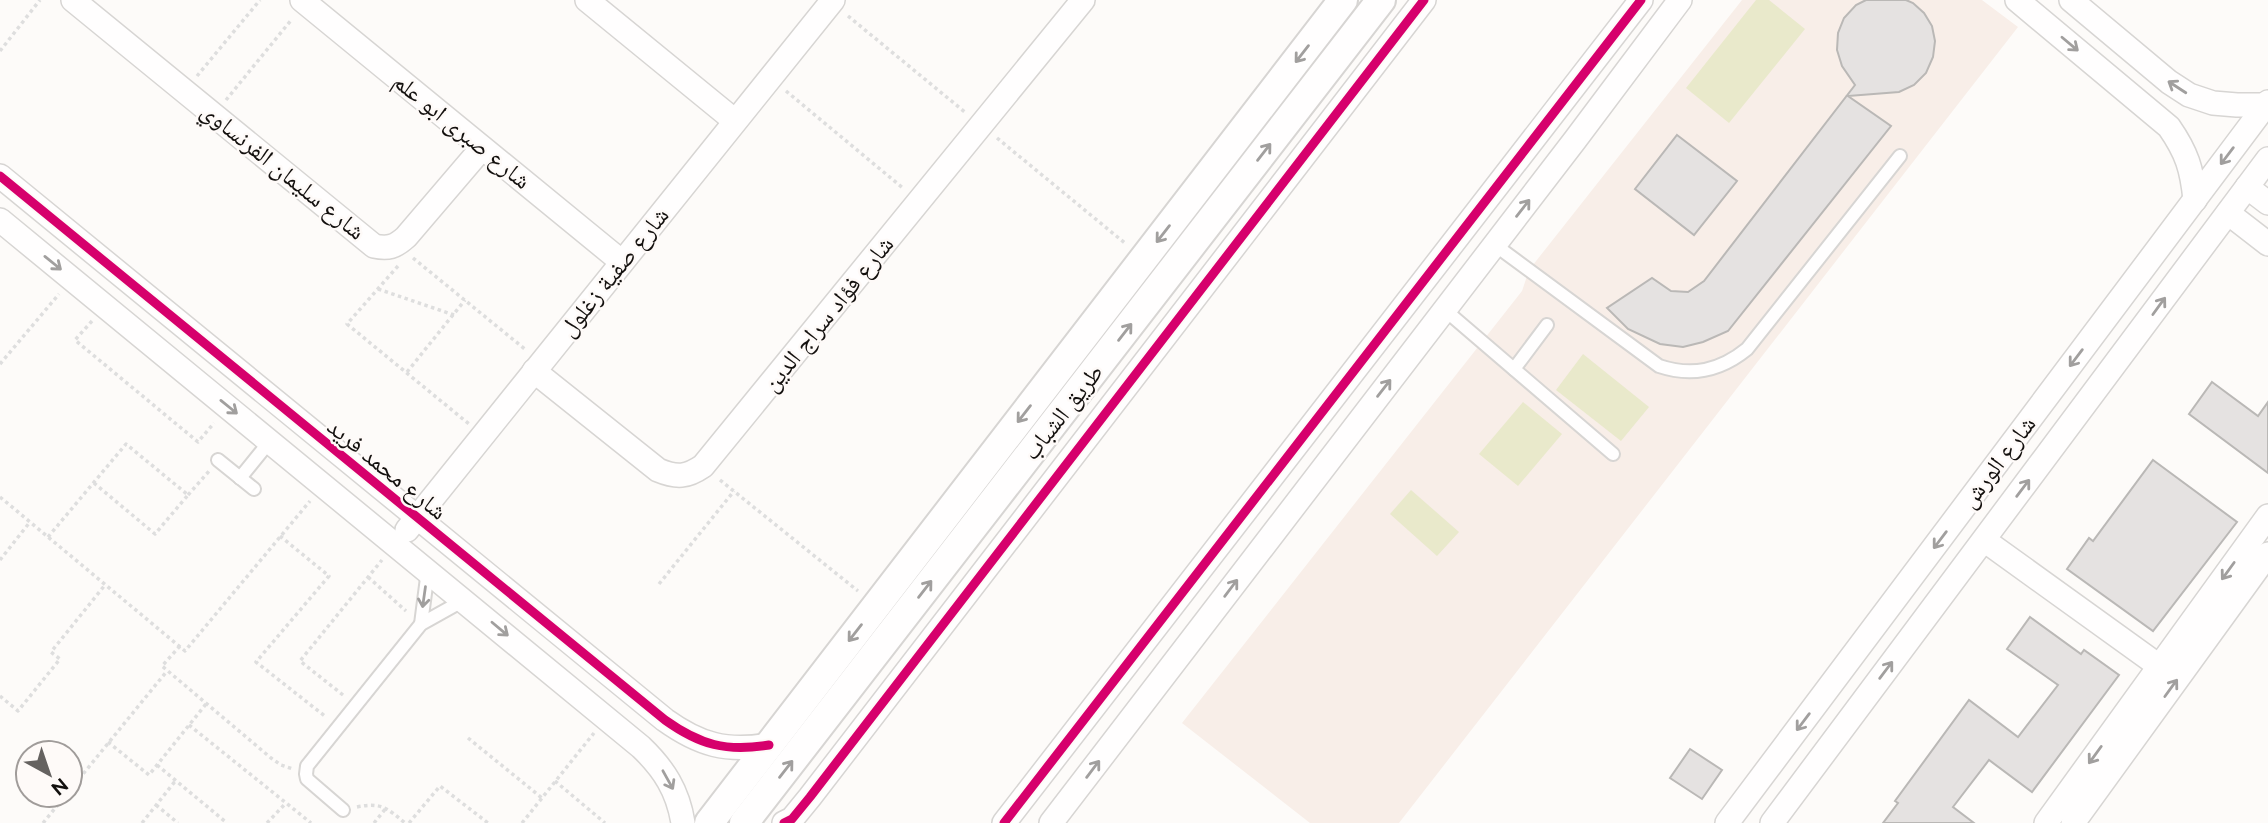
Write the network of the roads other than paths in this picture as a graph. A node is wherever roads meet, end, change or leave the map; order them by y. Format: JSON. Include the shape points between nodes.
{"nodes":[{"id":1,"x":73,"y":0,"type":"edge"},
{"id":2,"x":587,"y":0,"type":"edge"},
{"id":3,"x":832,"y":0,"type":"edge"},
{"id":4,"x":1083,"y":0,"type":"edge"},
{"id":5,"x":1343,"y":0,"type":"edge"},
{"id":6,"x":1381,"y":0,"type":"edge"},
{"id":7,"x":1423,"y":0,"type":"edge"},
{"id":8,"x":1641,"y":0,"type":"edge"},
{"id":9,"x":1680,"y":0,"type":"edge"},
{"id":10,"x":2017,"y":0,"type":"edge"},
{"id":11,"x":2071,"y":0,"type":"edge"},
{"id":12,"x":303,"y":1,"type":"edge"},
{"id":13,"x":2267,"y":103,"type":"edge"},
{"id":14,"x":736,"y":121,"type":"junction"},
{"id":15,"x":1549,"y":121,"type":"junction"},
{"id":16,"x":1575,"y":140,"type":"junction"},
{"id":17,"x":482,"y":148,"type":"junction"},
{"id":18,"x":1900,"y":156,"type":"dead end"},
{"id":19,"x":2268,"y":159,"type":"edge"},
{"id":20,"x":0,"y":176,"type":"edge"},
{"id":21,"x":2247,"y":187,"type":"junction"},
{"id":22,"x":2195,"y":200,"type":"junction"},
{"id":23,"x":2268,"y":203,"type":"edge"},
{"id":24,"x":2228,"y":213,"type":"junction"},
{"id":25,"x":1,"y":223,"type":"edge"},
{"id":26,"x":2268,"y":244,"type":"edge"},
{"id":27,"x":1495,"y":245,"type":"junction"},
{"id":28,"x":622,"y":262,"type":"junction"},
{"id":29,"x":1445,"y":310,"type":"junction"},
{"id":30,"x":2103,"y":322,"type":"junction"},
{"id":31,"x":1547,"y":325,"type":"dead end"},
{"id":32,"x":2131,"y":344,"type":"junction"},
{"id":33,"x":538,"y":367,"type":"junction"},
{"id":34,"x":1514,"y":369,"type":"junction"},
{"id":35,"x":1333,"y":400,"type":"junction"},
{"id":36,"x":1359,"y":421,"type":"junction"},
{"id":37,"x":270,"y":441,"type":"junction"},
{"id":38,"x":1613,"y":454,"type":"dead end"},
{"id":39,"x":218,"y":460,"type":"road end"},
{"id":40,"x":240,"y":478,"type":"junction"},
{"id":41,"x":254,"y":489,"type":"dead end"},
{"id":42,"x":2268,"y":516,"type":"edge"},
{"id":43,"x":417,"y":518,"type":"junction"},
{"id":44,"x":1233,"y":529,"type":"junction"},
{"id":45,"x":1984,"y":540,"type":"junction"},
{"id":46,"x":396,"y":544,"type":"junction"},
{"id":47,"x":1260,"y":550,"type":"junction"},
{"id":48,"x":2268,"y":554,"type":"edge"},
{"id":49,"x":428,"y":570,"type":"junction"},
{"id":50,"x":464,"y":600,"type":"junction"},
{"id":51,"x":421,"y":624,"type":"junction"},
{"id":52,"x":2159,"y":666,"type":"junction"},
{"id":53,"x":665,"y":720,"type":"junction"},
{"id":54,"x":769,"y":745,"type":"junction"},
{"id":55,"x":641,"y":747,"type":"junction"},
{"id":56,"x":343,"y":810,"type":"road end"},
{"id":57,"x":683,"y":823,"type":"edge"},
{"id":58,"x":709,"y":823,"type":"edge"},
{"id":59,"x":744,"y":823,"type":"edge"},
{"id":60,"x":784,"y":823,"type":"edge"},
{"id":61,"x":1004,"y":823,"type":"edge"},
{"id":62,"x":1051,"y":823,"type":"edge"},
{"id":63,"x":1727,"y":823,"type":"edge"},
{"id":64,"x":1772,"y":823,"type":"edge"},
{"id":65,"x":2046,"y":823,"type":"edge"},
{"id":66,"x":2073,"y":823,"type":"edge"}],
"edges":[{"from":1,"to":17,"type":"street","name":"شارع سليمان الفرنساوي","via":[[374,246],[403,250]]},
{"from":2,"to":14,"type":"street"},
{"from":3,"to":14,"type":"street","name":"شارع صفية زغلول"},
{"from":4,"to":33,"type":"street","name":"شارع فؤاد سراج الدين","via":[[703,467],[673,477],[659,470]]},
{"from":5,"to":54,"type":"street","name":"طريق الشباب","one_way":true},
{"from":59,"to":6,"type":"street","name":"طريق الشباب","one_way":true},
{"from":7,"to":60,"type":"street","via":[[818,786]]},
{"from":8,"to":15,"type":"street"},
{"from":9,"to":16,"type":"street"},
{"from":10,"to":22,"type":"street","one_way":true,"via":[[2169,127],[2193,174]]},
{"from":13,"to":11,"type":"street","one_way":true,"via":[[2213,103],[2189,95]]},
{"from":12,"to":17,"type":"street","name":"شارع صبرى ابو علم"},
{"from":13,"to":22,"type":"street","name":"شارع الورش","one_way":true},
{"from":14,"to":28,"type":"street","name":"شارع صفية زغلول"},
{"from":15,"to":16,"type":"street"},
{"from":15,"to":35,"type":"street"},
{"from":27,"to":16,"type":"street","one_way":true},
{"from":17,"to":28,"type":"street","name":"شارع صبرى ابو علم"},
{"from":18,"to":27,"type":"lane","via":[[1747,349],[1704,371],[1659,366]]},
{"from":19,"to":21,"type":"street","name":"شارع الورش"},
{"from":20,"to":43,"type":"street","name":"شارع محمد فريد"},
{"from":21,"to":23,"type":"street"},
{"from":21,"to":24,"type":"street","name":"شارع الورش"},
{"from":22,"to":30,"type":"street","name":"شارع الورش"},
{"from":24,"to":26,"type":"street"},
{"from":32,"to":24,"type":"street","name":"شارع الورش","one_way":true},
{"from":25,"to":37,"type":"street","one_way":true},
{"from":27,"to":29,"type":"street"},
{"from":28,"to":33,"type":"street","name":"شارع صفية زغلول"},
{"from":29,"to":34,"type":"lane"},
{"from":36,"to":29,"type":"street","one_way":true},
{"from":30,"to":32,"type":"street"},
{"from":30,"to":63,"type":"street","name":"شارع الورش","one_way":true},
{"from":31,"to":34,"type":"lane"},
{"from":45,"to":32,"type":"street","name":"شارع الورش","one_way":true},
{"from":33,"to":43,"type":"street","name":"شارع صفية زغلول"},
{"from":34,"to":38,"type":"lane"},
{"from":35,"to":36,"type":"street"},
{"from":35,"to":44,"type":"street"},
{"from":36,"to":47,"type":"street"},
{"from":37,"to":40,"type":"lane"},
{"from":37,"to":46,"type":"street"},
{"from":39,"to":40,"type":"lane"},
{"from":40,"to":41,"type":"lane"},
{"from":42,"to":52,"type":"street","one_way":true},
{"from":43,"to":46,"type":"street","name":"شارع صفية زغلول"},
{"from":43,"to":53,"type":"street","name":"شارع محمد فريد"},
{"from":44,"to":47,"type":"street"},
{"from":44,"to":61,"type":"street"},
{"from":45,"to":52,"type":"street"},
{"from":64,"to":45,"type":"street","name":"شارع الورش","one_way":true},
{"from":46,"to":49,"type":"street"},
{"from":62,"to":47,"type":"street","one_way":true},
{"from":66,"to":48,"type":"street","one_way":true},
{"from":49,"to":50,"type":"street"},
{"from":49,"to":51,"type":"lane","one_way":true},
{"from":50,"to":51,"type":"lane"},
{"from":50,"to":55,"type":"street","one_way":true},
{"from":51,"to":56,"type":"lane","via":[[306,770],[310,782]]},
{"from":52,"to":65,"type":"street","one_way":true},
{"from":53,"to":54,"type":"street","name":"شارع محمد فريد","via":[[703,743],[724,748]]},
{"from":53,"to":55,"type":"street","via":[[660,739]]},
{"from":54,"to":58,"type":"street","name":"طريق الشباب"},
{"from":55,"to":57,"type":"street","one_way":true,"via":[[672,785]]}]}
